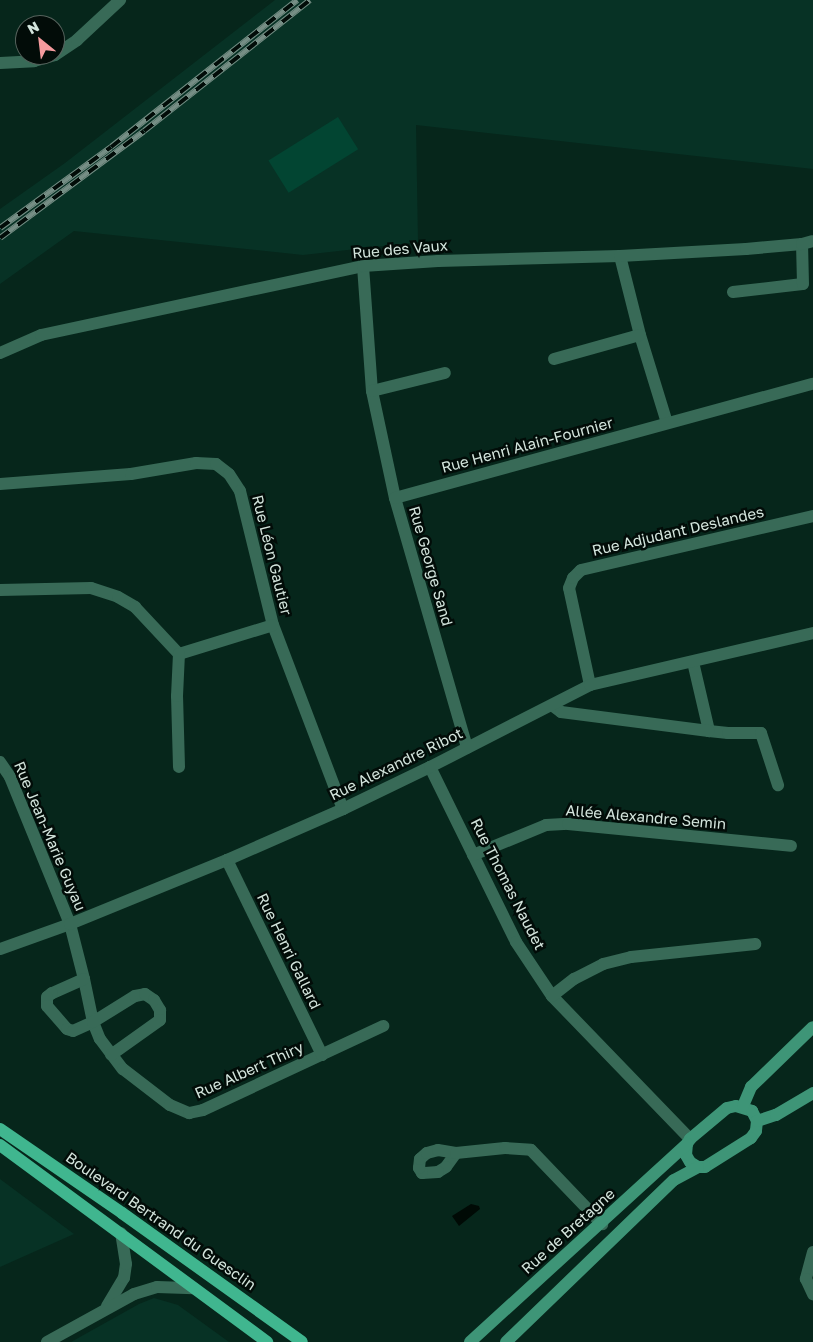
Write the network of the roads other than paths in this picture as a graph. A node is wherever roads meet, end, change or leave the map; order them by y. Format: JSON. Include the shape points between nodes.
{"nodes":[{"id":1,"x":120,"y":0,"type":"edge"},
{"id":2,"x":65,"y":48,"type":"edge"},
{"id":3,"x":15,"y":62,"type":"edge"},
{"id":4,"x":0,"y":63,"type":"edge"},
{"id":5,"x":808,"y":243,"type":"edge"},
{"id":6,"x":620,"y":256,"type":"junction"},
{"id":7,"x":364,"y":266,"type":"junction"},
{"id":8,"x":733,"y":292,"type":"dead end"},
{"id":9,"x":640,"y":335,"type":"junction"},
{"id":10,"x":0,"y":353,"type":"edge"},
{"id":11,"x":554,"y":359,"type":"dead end"},
{"id":12,"x":445,"y":373,"type":"dead end"},
{"id":13,"x":813,"y":384,"type":"edge"},
{"id":14,"x":372,"y":391,"type":"junction"},
{"id":15,"x":667,"y":423,"type":"junction"},
{"id":16,"x":0,"y":484,"type":"edge"},
{"id":17,"x":395,"y":498,"type":"junction"},
{"id":18,"x":813,"y":516,"type":"edge"},
{"id":19,"x":0,"y":590,"type":"edge"},
{"id":20,"x":273,"y":625,"type":"junction"},
{"id":21,"x":813,"y":633,"type":"edge"},
{"id":22,"x":179,"y":654,"type":"junction"},
{"id":23,"x":693,"y":662,"type":"junction"},
{"id":24,"x":590,"y":685,"type":"junction"},
{"id":25,"x":553,"y":706,"type":"junction"},
{"id":26,"x":709,"y":731,"type":"junction"},
{"id":27,"x":467,"y":748,"type":"junction"},
{"id":28,"x":0,"y":762,"type":"edge"},
{"id":29,"x":179,"y":767,"type":"dead end"},
{"id":30,"x":430,"y":768,"type":"junction"},
{"id":31,"x":778,"y":785,"type":"dead end"},
{"id":32,"x":343,"y":809,"type":"junction"},
{"id":33,"x":792,"y":846,"type":"dead end"},
{"id":34,"x":473,"y":855,"type":"junction"},
{"id":35,"x":227,"y":860,"type":"junction"},
{"id":36,"x":70,"y":924,"type":"junction"},
{"id":37,"x":755,"y":944,"type":"dead end"},
{"id":38,"x":0,"y":949,"type":"edge"},
{"id":39,"x":84,"y":980,"type":"junction"},
{"id":40,"x":552,"y":996,"type":"junction"},
{"id":41,"x":92,"y":1022,"type":"junction"},
{"id":42,"x":383,"y":1026,"type":"dead end"},
{"id":43,"x":813,"y":1027,"type":"edge"},
{"id":44,"x":111,"y":1055,"type":"junction"},
{"id":45,"x":322,"y":1056,"type":"junction"},
{"id":46,"x":813,"y":1093,"type":"edge"},
{"id":47,"x":743,"y":1106,"type":"junction"},
{"id":48,"x":757,"y":1121,"type":"junction"},
{"id":49,"x":0,"y":1129,"type":"edge"},
{"id":50,"x":689,"y":1142,"type":"junction"},
{"id":51,"x":0,"y":1145,"type":"edge"},
{"id":52,"x":456,"y":1153,"type":"dead end"},
{"id":53,"x":698,"y":1167,"type":"junction"},
{"id":54,"x":602,"y":1224,"type":"junction"},
{"id":55,"x":121,"y":1233,"type":"junction"},
{"id":56,"x":813,"y":1252,"type":"edge"},
{"id":57,"x":194,"y":1288,"type":"junction"},
{"id":58,"x":813,"y":1294,"type":"edge"},
{"id":59,"x":107,"y":1307,"type":"junction"},
{"id":60,"x":47,"y":1342,"type":"edge"},
{"id":61,"x":267,"y":1342,"type":"edge"},
{"id":62,"x":302,"y":1342,"type":"edge"},
{"id":63,"x":470,"y":1342,"type":"edge"},
{"id":64,"x":506,"y":1342,"type":"edge"}],
"edges":[{"from":1,"to":2,"type":"street"},
{"from":3,"to":4,"type":"street"},
{"from":5,"to":6,"type":"street","name":"Rue des Vaux"},
{"from":5,"to":8,"type":"street","via":[[803,284]]},
{"from":6,"to":7,"type":"street","name":"Rue des Vaux"},
{"from":6,"to":9,"type":"street"},
{"from":7,"to":10,"type":"street","name":"Rue des Vaux","via":[[41,335]]},
{"from":7,"to":14,"type":"street","name":"Rue George Sand"},
{"from":9,"to":11,"type":"street"},
{"from":9,"to":15,"type":"street"},
{"from":12,"to":14,"type":"street"},
{"from":13,"to":15,"type":"street","name":"Rue Henri Alain-Fournier"},
{"from":14,"to":17,"type":"street","name":"Rue George Sand"},
{"from":15,"to":17,"type":"street","name":"Rue Henri Alain-Fournier"},
{"from":16,"to":20,"type":"street","name":"Rue Léon Gautier","via":[[131,474],[196,463],[216,464],[229,474],[240,491]]},
{"from":17,"to":27,"type":"street","name":"Rue George Sand"},
{"from":18,"to":24,"type":"street","name":"Rue Adjudant Deslandes","via":[[582,570],[573,578],[569,588]]},
{"from":19,"to":22,"type":"street","via":[[91,588],[118,597],[135,607]]},
{"from":20,"to":22,"type":"street"},
{"from":20,"to":32,"type":"street","name":"Rue Léon Gautier"},
{"from":21,"to":23,"type":"street","name":"Rue Alexandre Ribot"},
{"from":22,"to":29,"type":"street"},
{"from":23,"to":24,"type":"street","name":"Rue Alexandre Ribot"},
{"from":23,"to":26,"type":"street"},
{"from":24,"to":25,"type":"street","name":"Rue Alexandre Ribot"},
{"from":25,"to":26,"type":"street","via":[[561,712]]},
{"from":25,"to":27,"type":"street","name":"Rue Alexandre Ribot"},
{"from":26,"to":31,"type":"street","via":[[760,733]]},
{"from":27,"to":30,"type":"street","name":"Rue Alexandre Ribot"},
{"from":28,"to":36,"type":"street","name":"Rue Jean-Marie Guyau","via":[[10,777]]},
{"from":30,"to":32,"type":"street","name":"Rue Alexandre Ribot"},
{"from":30,"to":34,"type":"street","name":"Rue Thomas Naudet"},
{"from":32,"to":35,"type":"street","name":"Rue Alexandre Ribot"},
{"from":33,"to":34,"type":"street","name":"Allée Alexandre Semin","via":[[568,824],[546,825]]},
{"from":34,"to":40,"type":"street","name":"Rue Thomas Naudet","via":[[516,942]]},
{"from":35,"to":36,"type":"street","name":"Rue Alexandre Ribot"},
{"from":35,"to":45,"type":"street","name":"Rue Henri Gallard"},
{"from":36,"to":38,"type":"street","name":"Rue Alexandre Ribot"},
{"from":36,"to":39,"type":"street","name":"Rue Albert Thiry"},
{"from":37,"to":40,"type":"street","via":[[631,957],[603,964],[574,979]]},
{"from":39,"to":41,"type":"street","name":"Rue Albert Thiry"},
{"from":39,"to":41,"type":"street","via":[[52,993],[47,997],[47,1006],[67,1029],[73,1031]]},
{"from":40,"to":50,"type":"street","name":"Rue Thomas Naudet"},
{"from":41,"to":44,"type":"street","name":"Rue Albert Thiry"},
{"from":41,"to":44,"type":"street","via":[[145,994],[160,1010],[160,1020]]},
{"from":42,"to":45,"type":"street","name":"Rue Albert Thiry"},
{"from":43,"to":47,"type":"main road","via":[[751,1087]]},
{"from":44,"to":45,"type":"street","name":"Rue Albert Thiry","via":[[170,1105],[189,1113],[203,1110]]},
{"from":46,"to":48,"type":"main road","via":[[776,1115]]},
{"from":47,"to":48,"type":"main road","via":[[752,1111]]},
{"from":47,"to":50,"type":"main road","name":"Rue de Bretagne","via":[[727,1108]]},
{"from":48,"to":53,"type":"main road","via":[[751,1138],[705,1167]]},
{"from":49,"to":62,"type":"main road","name":"Boulevard Bertrand du Guesclin"},
{"from":50,"to":53,"type":"main road","via":[[686,1155]]},
{"from":50,"to":54,"type":"main road","name":"Rue de Bretagne"},
{"from":51,"to":55,"type":"main road","name":"Boulevard Bertrand du Guesclin"},
{"from":52,"to":54,"type":"street","via":[[505,1148],[531,1150]]},
{"from":53,"to":64,"type":"main road","via":[[674,1180]]},
{"from":54,"to":63,"type":"main road","name":"Rue de Bretagne"},
{"from":55,"to":57,"type":"main road","name":"Boulevard Bertrand du Guesclin"},
{"from":55,"to":59,"type":"street","via":[[126,1264],[124,1278]]},
{"from":56,"to":58,"type":"street","via":[[806,1279]]},
{"from":57,"to":59,"type":"street","via":[[147,1289]]},
{"from":57,"to":61,"type":"main road","name":"Boulevard Bertrand du Guesclin"},
{"from":59,"to":60,"type":"street"}]}
